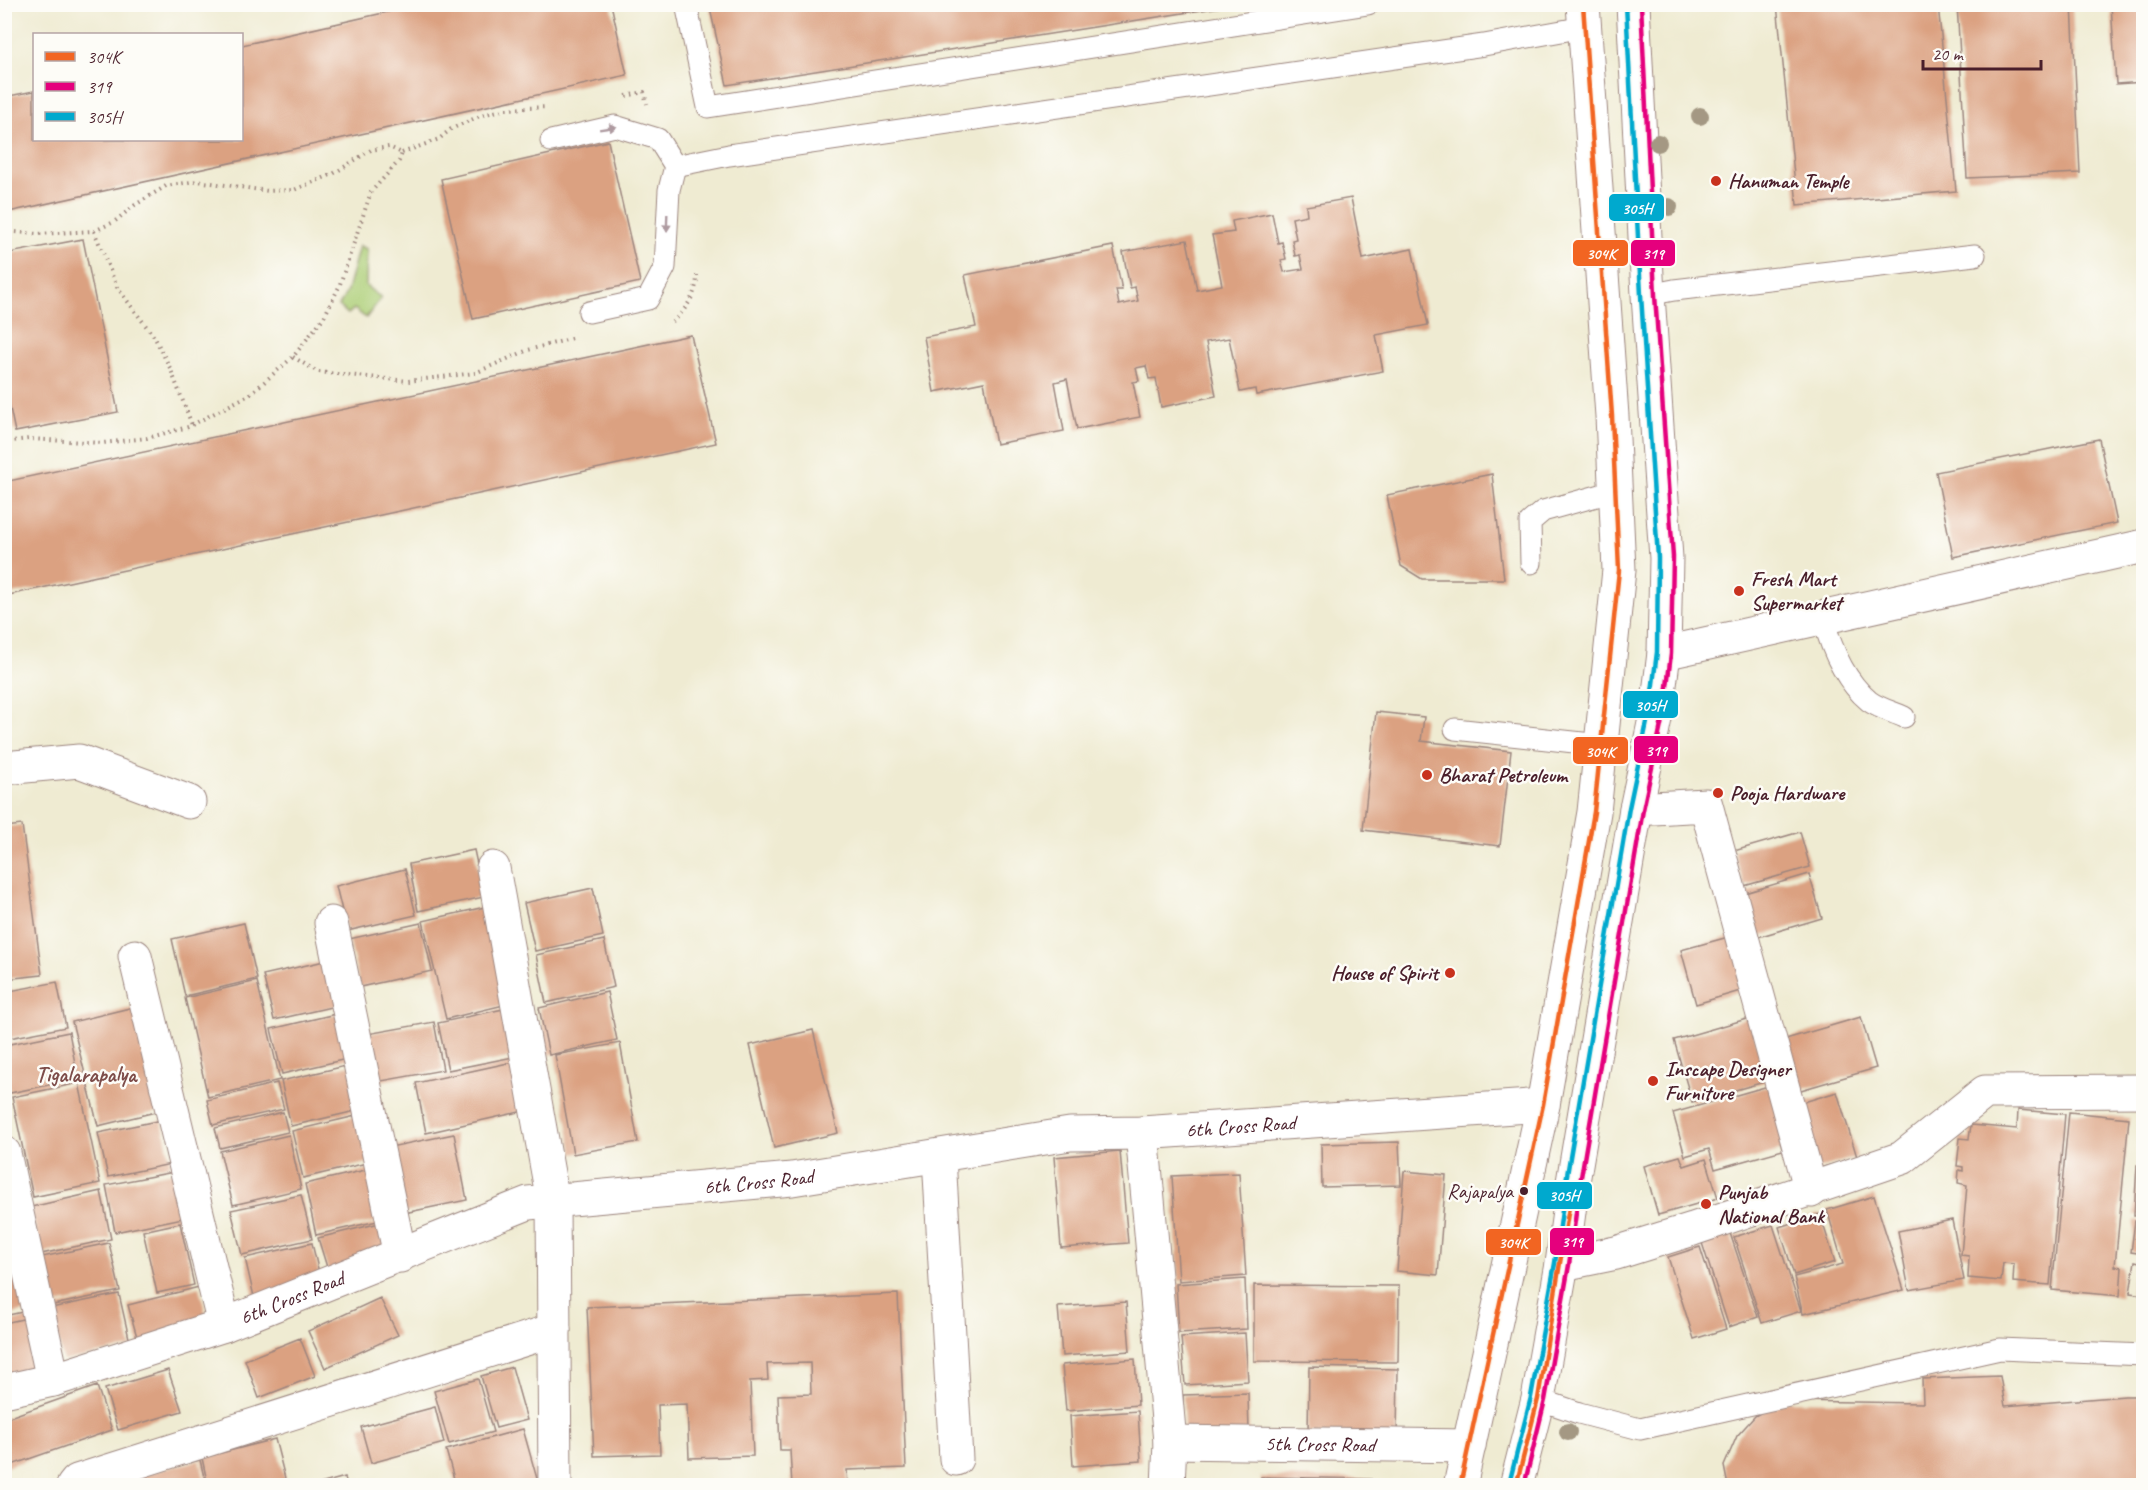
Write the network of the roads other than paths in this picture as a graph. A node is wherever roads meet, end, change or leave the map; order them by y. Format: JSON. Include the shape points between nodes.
{"nodes":[{"id":1,"x":686,"y":4,"type":"edge"},
{"id":2,"x":1368,"y":4,"type":"edge"},
{"id":3,"x":1633,"y":4,"type":"edge"},
{"id":4,"x":1584,"y":16,"type":"edge"},
{"id":5,"x":551,"y":141,"type":"dead end"},
{"id":6,"x":675,"y":166,"type":"junction"},
{"id":7,"x":1975,"y":255,"type":"dead end"},
{"id":8,"x":1648,"y":295,"type":"junction"},
{"id":9,"x":589,"y":312,"type":"dead end"},
{"id":10,"x":1615,"y":491,"type":"junction"},
{"id":11,"x":2144,"y":546,"type":"edge"},
{"id":12,"x":1531,"y":563,"type":"dead end"},
{"id":13,"x":1823,"y":618,"type":"junction"},
{"id":14,"x":1664,"y":653,"type":"junction"},
{"id":15,"x":1904,"y":717,"type":"dead end"},
{"id":16,"x":1455,"y":729,"type":"dead end"},
{"id":17,"x":1601,"y":745,"type":"junction"},
{"id":18,"x":4,"y":768,"type":"edge"},
{"id":19,"x":189,"y":802,"type":"dead end"},
{"id":20,"x":1636,"y":809,"type":"junction"},
{"id":21,"x":493,"y":868,"type":"dead end"},
{"id":22,"x":331,"y":923,"type":"dead end"},
{"id":23,"x":135,"y":956,"type":"dead end"},
{"id":24,"x":2144,"y":1091,"type":"edge"},
{"id":25,"x":1543,"y":1105,"type":"junction"},
{"id":26,"x":1142,"y":1133,"type":"junction"},
{"id":27,"x":4,"y":1153,"type":"edge"},
{"id":28,"x":939,"y":1157,"type":"junction"},
{"id":29,"x":1811,"y":1191,"type":"junction"},
{"id":30,"x":553,"y":1201,"type":"junction"},
{"id":31,"x":400,"y":1256,"type":"junction"},
{"id":32,"x":1562,"y":1264,"type":"junction"},
{"id":33,"x":224,"y":1325,"type":"junction"},
{"id":34,"x":554,"y":1330,"type":"junction"},
{"id":35,"x":2144,"y":1354,"type":"edge"},
{"id":36,"x":52,"y":1380,"type":"junction"},
{"id":37,"x":4,"y":1391,"type":"edge"},
{"id":38,"x":1538,"y":1399,"type":"junction"},
{"id":39,"x":1170,"y":1442,"type":"junction"},
{"id":40,"x":1469,"y":1446,"type":"junction"},
{"id":41,"x":956,"y":1459,"type":"dead end"},
{"id":42,"x":73,"y":1485,"type":"edge"},
{"id":43,"x":555,"y":1485,"type":"edge"},
{"id":44,"x":1168,"y":1485,"type":"edge"},
{"id":45,"x":1460,"y":1485,"type":"edge"},
{"id":46,"x":1516,"y":1485,"type":"edge"}],
"edges":[{"from":1,"to":2,"type":"lane","via":[[708,107]]},
{"from":3,"to":8,"type":"street"},
{"from":4,"to":6,"type":"lane","via":[[1484,45]]},
{"from":4,"to":10,"type":"street"},
{"from":5,"to":6,"type":"lane","one_way":true,"via":[[615,126],[658,139]]},
{"from":6,"to":9,"type":"lane","one_way":true,"via":[[669,190],[665,267],[648,299]]},
{"from":7,"to":8,"type":"lane"},
{"from":8,"to":14,"type":"street","via":[[1666,558]]},
{"from":10,"to":12,"type":"lane","via":[[1544,511],[1530,522]]},
{"from":10,"to":17,"type":"street","via":[[1619,570]]},
{"from":11,"to":13,"type":"street"},
{"from":13,"to":14,"type":"street"},
{"from":13,"to":15,"type":"lane","via":[[1835,655],[1848,678],[1870,702]]},
{"from":14,"to":20,"type":"street"},
{"from":16,"to":17,"type":"lane"},
{"from":17,"to":25,"type":"street","via":[[1594,812]]},
{"from":18,"to":19,"type":"street","via":[[79,761]]},
{"from":20,"to":29,"type":"street","via":[[1706,805]]},
{"from":20,"to":32,"type":"street"},
{"from":21,"to":30,"type":"street"},
{"from":22,"to":31,"type":"street"},
{"from":23,"to":33,"type":"street"},
{"from":24,"to":29,"type":"street","via":[[1985,1092],[1902,1158]]},
{"from":25,"to":26,"type":"street","name":"6th Cross Road"},
{"from":25,"to":40,"type":"street"},
{"from":26,"to":28,"type":"street","name":"6th Cross Road","via":[[1070,1134]]},
{"from":26,"to":39,"type":"street"},
{"from":27,"to":36,"type":"street"},
{"from":28,"to":30,"type":"street","name":"6th Cross Road","via":[[792,1179]]},
{"from":28,"to":41,"type":"street"},
{"from":29,"to":32,"type":"street","via":[[1616,1252]]},
{"from":30,"to":31,"type":"street","name":"6th Cross Road","via":[[528,1203]]},
{"from":30,"to":34,"type":"street"},
{"from":31,"to":33,"type":"street","name":"6th Cross Road"},
{"from":32,"to":38,"type":"street"},
{"from":33,"to":36,"type":"street","name":"6th Cross Road"},
{"from":34,"to":42,"type":"street"},
{"from":34,"to":43,"type":"street"},
{"from":35,"to":38,"type":"lane","via":[[2000,1349],[1640,1429]]},
{"from":36,"to":37,"type":"street","name":"6th Cross Road"},
{"from":38,"to":46,"type":"street"},
{"from":39,"to":40,"type":"street","name":"5th Cross Road"},
{"from":39,"to":44,"type":"street"},
{"from":40,"to":45,"type":"street"}]}
